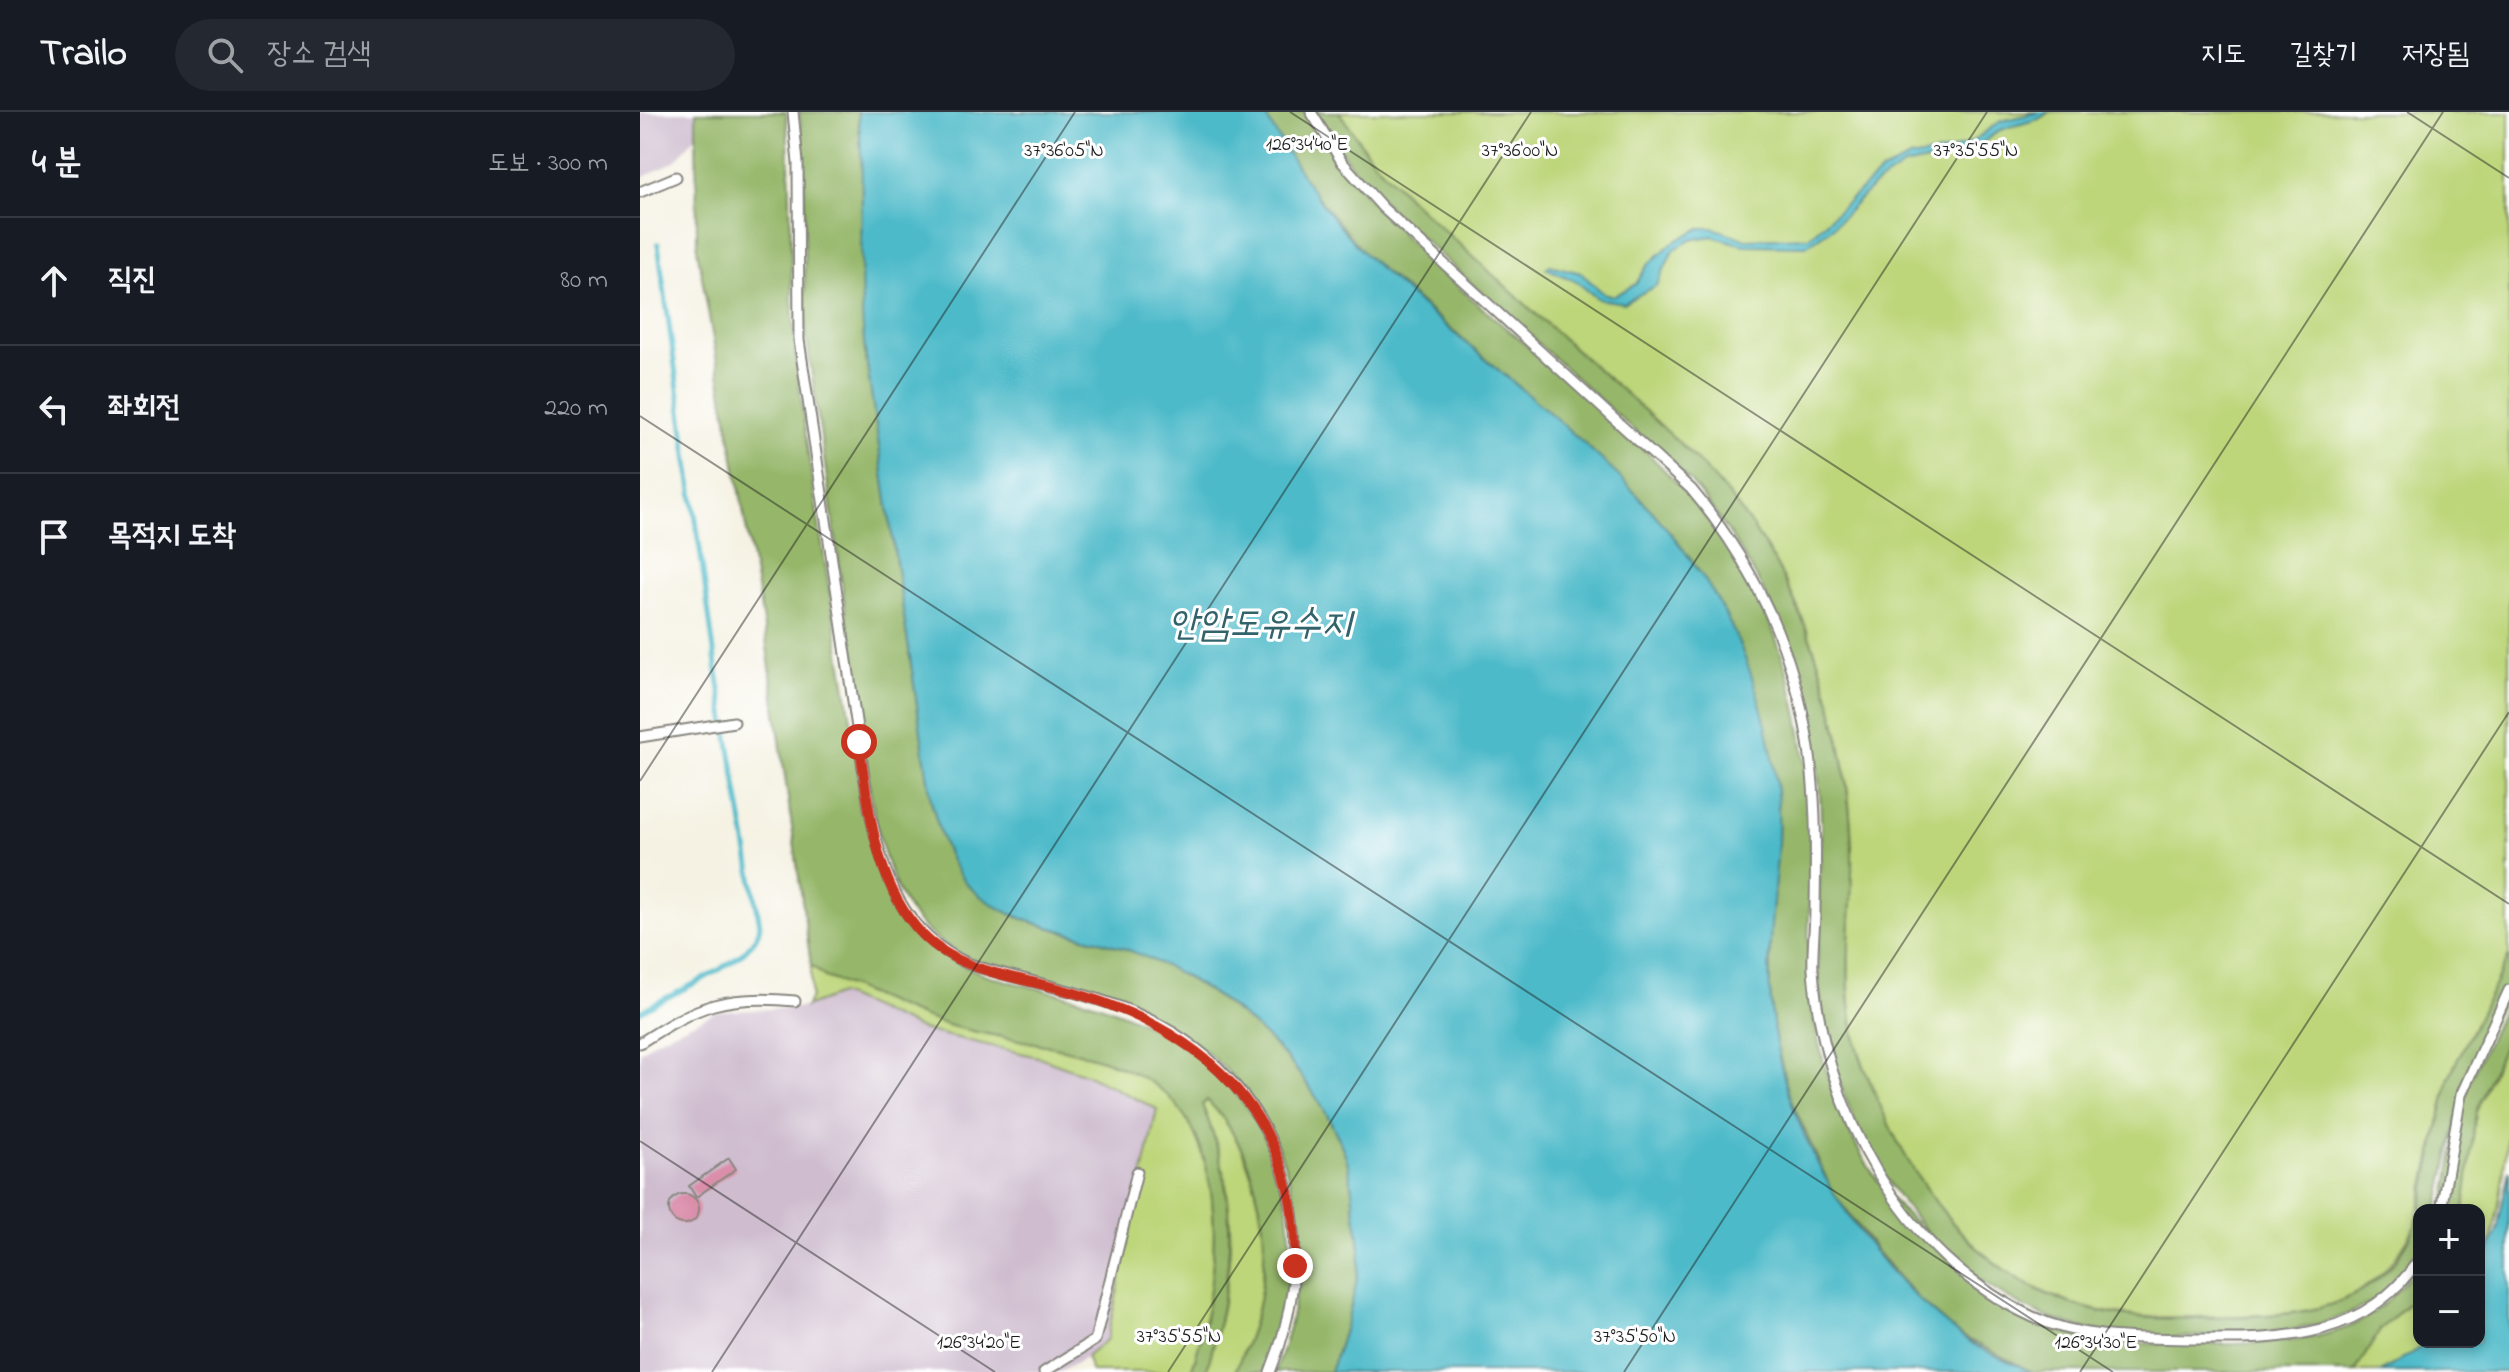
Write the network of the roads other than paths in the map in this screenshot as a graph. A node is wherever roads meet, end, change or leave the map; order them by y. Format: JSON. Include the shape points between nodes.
{"nodes":[{"id":1,"x":793,"y":112,"type":"edge"},
{"id":2,"x":1311,"y":112,"type":"edge"},
{"id":3,"x":676,"y":177,"type":"dead end"},
{"id":4,"x":640,"y":192,"type":"edge"},
{"id":5,"x":734,"y":722,"type":"dead end"},
{"id":6,"x":640,"y":737,"type":"edge"},
{"id":7,"x":2509,"y":990,"type":"edge"},
{"id":8,"x":795,"y":1001,"type":"dead end"},
{"id":9,"x":640,"y":1043,"type":"edge"},
{"id":10,"x":1137,"y":1172,"type":"dead end"},
{"id":11,"x":2442,"y":1204,"type":"edge"},
{"id":12,"x":2413,"y":1266,"type":"edge"},
{"id":13,"x":1044,"y":1372,"type":"edge"},
{"id":14,"x":1270,"y":1372,"type":"edge"}],
"edges":[{"from":1,"to":14,"type":"lane","via":[[799,340],[869,808],[890,884],[922,934],[949,955],[1134,1013],[1196,1050],[1240,1092],[1278,1156],[1296,1232],[1291,1300]]},
{"from":2,"to":12,"type":"lane","via":[[1342,162],[1383,208],[1691,489],[1764,598],[1791,665],[1811,758],[1816,816],[1813,966],[1828,1058],[1839,1098],[1870,1160],[1935,1244],[1991,1292],[2035,1318],[2093,1335],[2134,1338],[2274,1336],[2335,1327],[2381,1302]]},
{"from":3,"to":4,"type":"lane"},
{"from":5,"to":6,"type":"lane"},
{"from":7,"to":11,"type":"lane","via":[[2461,1095]]},
{"from":8,"to":9,"type":"lane","via":[[727,999]]},
{"from":10,"to":13,"type":"lane","via":[[1095,1340]]}]}
